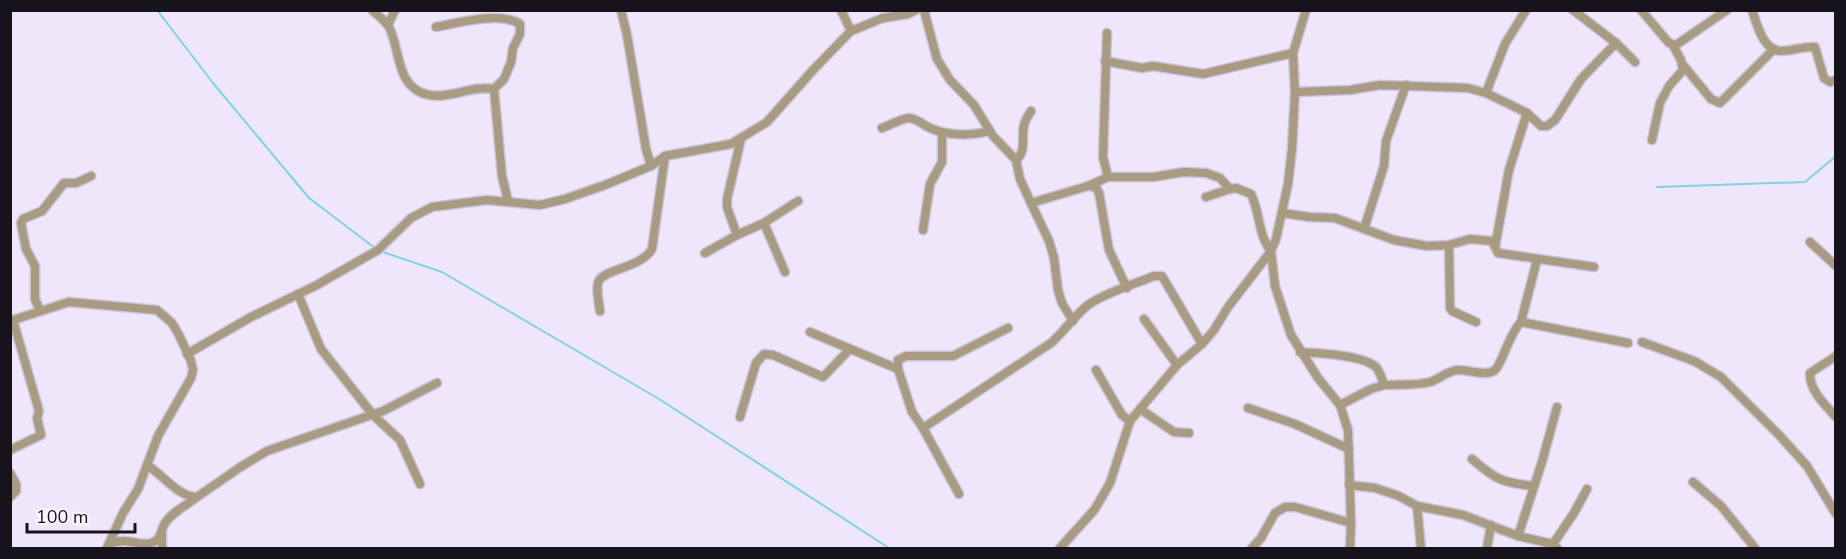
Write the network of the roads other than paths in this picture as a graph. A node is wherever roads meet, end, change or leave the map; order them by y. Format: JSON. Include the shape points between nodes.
{"nodes":[{"id":1,"x":372,"y":10,"type":"edge"},
{"id":2,"x":395,"y":10,"type":"edge"},
{"id":3,"x":621,"y":10,"type":"edge"},
{"id":4,"x":841,"y":10,"type":"edge"},
{"id":5,"x":916,"y":10,"type":"edge"},
{"id":6,"x":924,"y":10,"type":"edge"},
{"id":7,"x":1306,"y":10,"type":"edge"},
{"id":8,"x":1526,"y":10,"type":"edge"},
{"id":9,"x":1574,"y":10,"type":"edge"},
{"id":10,"x":1641,"y":10,"type":"edge"},
{"id":11,"x":1727,"y":10,"type":"edge"},
{"id":12,"x":1752,"y":10,"type":"edge"},
{"id":13,"x":486,"y":14,"type":"edge"},
{"id":14,"x":882,"y":14,"type":"edge"},
{"id":15,"x":388,"y":25,"type":"junction"},
{"id":16,"x":436,"y":27,"type":"dead end"},
{"id":17,"x":851,"y":31,"type":"junction"},
{"id":18,"x":1107,"y":33,"type":"dead end"},
{"id":19,"x":1616,"y":43,"type":"junction"},
{"id":20,"x":1673,"y":45,"type":"junction"},
{"id":21,"x":1774,"y":49,"type":"junction"},
{"id":22,"x":1293,"y":53,"type":"junction"},
{"id":23,"x":1105,"y":61,"type":"junction"},
{"id":24,"x":1635,"y":62,"type":"dead end"},
{"id":25,"x":1683,"y":65,"type":"junction"},
{"id":26,"x":1836,"y":80,"type":"edge"},
{"id":27,"x":1407,"y":85,"type":"junction"},
{"id":28,"x":494,"y":89,"type":"junction"},
{"id":29,"x":1295,"y":92,"type":"junction"},
{"id":30,"x":1486,"y":93,"type":"junction"},
{"id":31,"x":1031,"y":111,"type":"dead end"},
{"id":32,"x":1527,"y":113,"type":"junction"},
{"id":33,"x":882,"y":128,"type":"dead end"},
{"id":34,"x":990,"y":131,"type":"junction"},
{"id":35,"x":942,"y":132,"type":"junction"},
{"id":36,"x":741,"y":139,"type":"junction"},
{"id":37,"x":1652,"y":140,"type":"dead end"},
{"id":38,"x":665,"y":156,"type":"junction"},
{"id":39,"x":1016,"y":160,"type":"junction"},
{"id":40,"x":651,"y":166,"type":"junction"},
{"id":41,"x":91,"y":176,"type":"dead end"},
{"id":42,"x":1108,"y":177,"type":"junction"},
{"id":43,"x":1088,"y":186,"type":"junction"},
{"id":44,"x":1230,"y":189,"type":"junction"},
{"id":45,"x":1206,"y":197,"type":"dead end"},
{"id":46,"x":508,"y":201,"type":"junction"},
{"id":47,"x":798,"y":201,"type":"dead end"},
{"id":48,"x":1031,"y":203,"type":"junction"},
{"id":49,"x":1282,"y":213,"type":"junction"},
{"id":50,"x":764,"y":223,"type":"junction"},
{"id":51,"x":1364,"y":229,"type":"junction"},
{"id":52,"x":923,"y":230,"type":"dead end"},
{"id":53,"x":736,"y":235,"type":"junction"},
{"id":54,"x":1492,"y":241,"type":"junction"},
{"id":55,"x":1810,"y":242,"type":"dead end"},
{"id":56,"x":1449,"y":245,"type":"junction"},
{"id":57,"x":1271,"y":251,"type":"junction"},
{"id":58,"x":705,"y":253,"type":"dead end"},
{"id":59,"x":1537,"y":260,"type":"junction"},
{"id":60,"x":1836,"y":266,"type":"edge"},
{"id":61,"x":1594,"y":267,"type":"dead end"},
{"id":62,"x":784,"y":272,"type":"dead end"},
{"id":63,"x":1127,"y":288,"type":"junction"},
{"id":64,"x":298,"y":294,"type":"junction"},
{"id":65,"x":600,"y":311,"type":"dead end"},
{"id":66,"x":40,"y":312,"type":"junction"},
{"id":67,"x":1144,"y":320,"type":"dead end"},
{"id":68,"x":12,"y":321,"type":"edge"},
{"id":69,"x":1073,"y":321,"type":"junction"},
{"id":70,"x":1476,"y":322,"type":"dead end"},
{"id":71,"x":1521,"y":322,"type":"junction"},
{"id":72,"x":1008,"y":328,"type":"dead end"},
{"id":73,"x":810,"y":332,"type":"dead end"},
{"id":74,"x":1642,"y":342,"type":"dead end"},
{"id":75,"x":1628,"y":343,"type":"dead end"},
{"id":76,"x":1202,"y":344,"type":"junction"},
{"id":77,"x":850,"y":349,"type":"junction"},
{"id":78,"x":1300,"y":352,"type":"junction"},
{"id":79,"x":187,"y":354,"type":"junction"},
{"id":80,"x":1836,"y":356,"type":"edge"},
{"id":81,"x":1178,"y":364,"type":"junction"},
{"id":82,"x":898,"y":369,"type":"junction"},
{"id":83,"x":1096,"y":370,"type":"dead end"},
{"id":84,"x":437,"y":383,"type":"dead end"},
{"id":85,"x":1384,"y":385,"type":"junction"},
{"id":86,"x":1340,"y":405,"type":"junction"},
{"id":87,"x":1557,"y":407,"type":"dead end"},
{"id":88,"x":1248,"y":408,"type":"dead end"},
{"id":89,"x":1140,"y":409,"type":"junction"},
{"id":90,"x":373,"y":415,"type":"junction"},
{"id":91,"x":740,"y":417,"type":"dead end"},
{"id":92,"x":1836,"y":417,"type":"edge"},
{"id":93,"x":1130,"y":421,"type":"junction"},
{"id":94,"x":923,"y":428,"type":"junction"},
{"id":95,"x":1189,"y":433,"type":"dead end"},
{"id":96,"x":1349,"y":449,"type":"junction"},
{"id":97,"x":10,"y":450,"type":"edge"},
{"id":98,"x":1472,"y":459,"type":"dead end"},
{"id":99,"x":147,"y":465,"type":"junction"},
{"id":100,"x":10,"y":472,"type":"edge"},
{"id":101,"x":1693,"y":482,"type":"dead end"},
{"id":102,"x":420,"y":484,"type":"dead end"},
{"id":103,"x":1349,"y":485,"type":"junction"},
{"id":104,"x":1534,"y":486,"type":"junction"},
{"id":105,"x":1587,"y":489,"type":"dead end"},
{"id":106,"x":959,"y":494,"type":"dead end"},
{"id":107,"x":10,"y":497,"type":"edge"},
{"id":108,"x":197,"y":497,"type":"junction"},
{"id":109,"x":1417,"y":506,"type":"junction"},
{"id":110,"x":1836,"y":514,"type":"edge"},
{"id":111,"x":1351,"y":524,"type":"junction"},
{"id":112,"x":1491,"y":525,"type":"junction"},
{"id":113,"x":162,"y":534,"type":"junction"},
{"id":114,"x":1518,"y":536,"type":"junction"},
{"id":115,"x":108,"y":546,"type":"edge"},
{"id":116,"x":1555,"y":547,"type":"edge"},
{"id":117,"x":1252,"y":548,"type":"edge"},
{"id":118,"x":162,"y":549,"type":"edge"},
{"id":119,"x":1060,"y":549,"type":"edge"},
{"id":120,"x":1350,"y":549,"type":"edge"},
{"id":121,"x":1421,"y":549,"type":"edge"},
{"id":122,"x":1487,"y":549,"type":"edge"},
{"id":123,"x":1755,"y":549,"type":"edge"}],
"edges":[{"from":1,"to":15,"type":"street"},
{"from":2,"to":15,"type":"street"},
{"from":3,"to":40,"type":"street"},
{"from":4,"to":17,"type":"street"},
{"from":5,"to":14,"type":"street","via":[[908,14]]},
{"from":6,"to":34,"type":"street","via":[[937,59]]},
{"from":7,"to":22,"type":"street"},
{"from":8,"to":30,"type":"street","via":[[1505,44]]},
{"from":9,"to":19,"type":"street"},
{"from":10,"to":20,"type":"street"},
{"from":11,"to":20,"type":"street"},
{"from":12,"to":21,"type":"street","via":[[1765,42]]},
{"from":13,"to":16,"type":"street"},
{"from":13,"to":28,"type":"street","via":[[520,24],[504,80]]},
{"from":14,"to":17,"type":"street"},
{"from":15,"to":28,"type":"street","via":[[400,70],[420,92],[431,95]]},
{"from":17,"to":36,"type":"street","via":[[767,122]]},
{"from":18,"to":23,"type":"street"},
{"from":19,"to":24,"type":"street"},
{"from":19,"to":32,"type":"street","via":[[1581,79],[1551,124],[1541,126]]},
{"from":20,"to":25,"type":"street"},
{"from":21,"to":25,"type":"street","via":[[1720,103],[1711,99]]},
{"from":21,"to":26,"type":"street","via":[[1815,47],[1824,78]]},
{"from":22,"to":23,"type":"street","via":[[1203,74]]},
{"from":22,"to":29,"type":"street"},
{"from":23,"to":42,"type":"street","via":[[1103,157]]},
{"from":25,"to":37,"type":"street","via":[[1660,103]]},
{"from":27,"to":29,"type":"street"},
{"from":27,"to":30,"type":"street","via":[[1468,88]]},
{"from":27,"to":51,"type":"street","via":[[1386,141],[1384,166]]},
{"from":28,"to":46,"type":"street"},
{"from":29,"to":49,"type":"street","via":[[1292,149]]},
{"from":30,"to":32,"type":"street"},
{"from":31,"to":39,"type":"street","via":[[1024,122],[1022,156]]},
{"from":32,"to":54,"type":"street","via":[[1509,170],[1496,247]]},
{"from":33,"to":35,"type":"street","via":[[913,118]]},
{"from":34,"to":35,"type":"street"},
{"from":34,"to":39,"type":"street"},
{"from":35,"to":52,"type":"street","via":[[942,162],[930,184]]},
{"from":36,"to":38,"type":"street"},
{"from":36,"to":53,"type":"street","via":[[727,199]]},
{"from":38,"to":40,"type":"street"},
{"from":38,"to":65,"type":"street","via":[[652,249],[640,261],[598,280]]},
{"from":39,"to":48,"type":"street"},
{"from":40,"to":46,"type":"street","via":[[557,201],[540,205]]},
{"from":41,"to":66,"type":"street","via":[[76,183],[64,183],[42,211],[23,219],[21,224],[26,249],[35,266],[34,299]]},
{"from":42,"to":43,"type":"street"},
{"from":42,"to":44,"type":"street","via":[[1206,173],[1220,178]]},
{"from":43,"to":48,"type":"street"},
{"from":43,"to":63,"type":"street","via":[[1096,187],[1099,193],[1109,250]]},
{"from":44,"to":45,"type":"street"},
{"from":44,"to":57,"type":"street","via":[[1251,194],[1261,233]]},
{"from":46,"to":64,"type":"street","via":[[432,207],[411,218],[378,250]]},
{"from":47,"to":50,"type":"street"},
{"from":48,"to":69,"type":"street","via":[[1049,241],[1062,303]]},
{"from":49,"to":51,"type":"street","via":[[1335,218]]},
{"from":49,"to":57,"type":"street"},
{"from":50,"to":53,"type":"street"},
{"from":50,"to":62,"type":"street"},
{"from":51,"to":56,"type":"street","via":[[1394,240]]},
{"from":53,"to":58,"type":"street"},
{"from":54,"to":56,"type":"street","via":[[1470,239]]},
{"from":54,"to":59,"type":"street","via":[[1498,253]]},
{"from":55,"to":60,"type":"street"},
{"from":56,"to":70,"type":"street","via":[[1450,308]]},
{"from":57,"to":76,"type":"street"},
{"from":57,"to":78,"type":"street","via":[[1285,323]]},
{"from":59,"to":61,"type":"street"},
{"from":59,"to":71,"type":"street"},
{"from":63,"to":69,"type":"street","via":[[1095,300]]},
{"from":63,"to":76,"type":"street","via":[[1162,276]]},
{"from":64,"to":79,"type":"street"},
{"from":64,"to":90,"type":"street","via":[[321,349]]},
{"from":66,"to":68,"type":"street"},
{"from":66,"to":79,"type":"street","via":[[69,302],[157,310],[172,323]]},
{"from":67,"to":81,"type":"street"},
{"from":68,"to":97,"type":"street","via":[[39,411],[41,435]]},
{"from":69,"to":94,"type":"street","via":[[1052,343]]},
{"from":71,"to":75,"type":"street"},
{"from":71,"to":85,"type":"street","via":[[1495,371],[1457,370],[1433,381]]},
{"from":72,"to":82,"type":"street","via":[[953,356],[906,356],[898,360]]},
{"from":73,"to":77,"type":"street"},
{"from":74,"to":110,"type":"street","via":[[1694,361],[1721,377],[1807,466]]},
{"from":76,"to":81,"type":"street"},
{"from":77,"to":82,"type":"street"},
{"from":77,"to":91,"type":"street","via":[[823,376],[764,354],[756,363]]},
{"from":78,"to":85,"type":"street","via":[[1346,357],[1374,365]]},
{"from":78,"to":86,"type":"street"},
{"from":79,"to":99,"type":"street","via":[[193,370]]},
{"from":80,"to":92,"type":"street","via":[[1809,376],[1817,395]]},
{"from":81,"to":89,"type":"street"},
{"from":82,"to":94,"type":"street","via":[[912,412]]},
{"from":83,"to":93,"type":"street","via":[[1122,415]]},
{"from":84,"to":90,"type":"street"},
{"from":85,"to":86,"type":"street"},
{"from":86,"to":96,"type":"street"},
{"from":87,"to":104,"type":"street"},
{"from":88,"to":96,"type":"street"},
{"from":89,"to":93,"type":"street"},
{"from":89,"to":95,"type":"street","via":[[1174,432]]},
{"from":90,"to":102,"type":"street","via":[[400,440]]},
{"from":90,"to":108,"type":"street","via":[[267,451]]},
{"from":93,"to":119,"type":"street","via":[[1110,483],[1095,509]]},
{"from":94,"to":106,"type":"street"},
{"from":96,"to":103,"type":"street"},
{"from":98,"to":104,"type":"street","via":[[1491,476],[1508,484]]},
{"from":99,"to":108,"type":"street","via":[[180,491]]},
{"from":99,"to":115,"type":"street"},
{"from":100,"to":107,"type":"street","via":[[16,484]]},
{"from":101,"to":123,"type":"street","via":[[1721,506]]},
{"from":103,"to":109,"type":"street","via":[[1375,488]]},
{"from":103,"to":111,"type":"street"},
{"from":104,"to":114,"type":"street"},
{"from":105,"to":116,"type":"street"},
{"from":108,"to":113,"type":"street","via":[[172,516],[163,526]]},
{"from":109,"to":112,"type":"street"},
{"from":109,"to":121,"type":"street"},
{"from":111,"to":117,"type":"street","via":[[1285,507],[1275,513]]},
{"from":111,"to":120,"type":"street"},
{"from":112,"to":114,"type":"street"},
{"from":112,"to":122,"type":"street"},
{"from":113,"to":115,"type":"street","via":[[148,544],[120,540]]},
{"from":113,"to":118,"type":"street"},
{"from":114,"to":116,"type":"street"}]}
